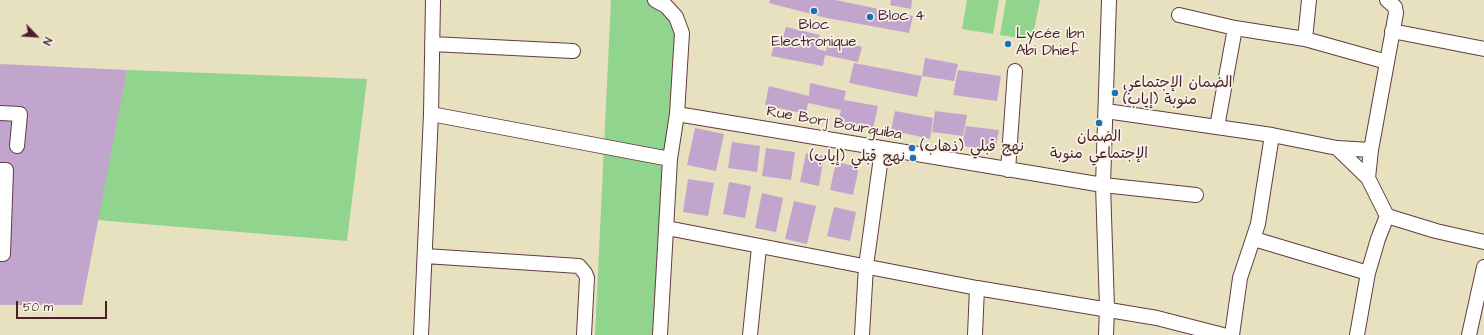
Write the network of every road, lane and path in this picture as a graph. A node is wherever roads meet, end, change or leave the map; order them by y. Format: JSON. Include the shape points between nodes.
{"nodes":[{"id":1,"x":434,"y":0,"type":"edge"},
{"id":2,"x":655,"y":0,"type":"edge"},
{"id":3,"x":1109,"y":0,"type":"edge"},
{"id":4,"x":1309,"y":0,"type":"edge"},
{"id":5,"x":1387,"y":0,"type":"edge"},
{"id":6,"x":1179,"y":15,"type":"dead end"},
{"id":7,"x":1235,"y":28,"type":"junction"},
{"id":8,"x":1392,"y":32,"type":"junction"},
{"id":9,"x":1305,"y":38,"type":"junction"},
{"id":10,"x":432,"y":44,"type":"junction"},
{"id":11,"x":1484,"y":49,"type":"edge"},
{"id":12,"x":573,"y":51,"type":"dead end"},
{"id":13,"x":1387,"y":62,"type":"junction"},
{"id":14,"x":1015,"y":71,"type":"dead end"},
{"id":15,"x":1106,"y":111,"type":"junction"},
{"id":16,"x":0,"y":113,"type":"edge"},
{"id":17,"x":431,"y":114,"type":"junction"},
{"id":18,"x":677,"y":114,"type":"junction"},
{"id":19,"x":1217,"y":127,"type":"junction"},
{"id":20,"x":1272,"y":135,"type":"junction"},
{"id":21,"x":17,"y":146,"type":"dead end"},
{"id":22,"x":1337,"y":148,"type":"junction"},
{"id":23,"x":882,"y":150,"type":"junction"},
{"id":24,"x":1371,"y":150,"type":"junction"},
{"id":25,"x":670,"y":159,"type":"junction"},
{"id":26,"x":0,"y":170,"type":"edge"},
{"id":27,"x":1008,"y":170,"type":"junction"},
{"id":28,"x":1368,"y":178,"type":"junction"},
{"id":29,"x":1103,"y":185,"type":"junction"},
{"id":30,"x":1196,"y":195,"type":"dead end"},
{"id":31,"x":1387,"y":216,"type":"junction"},
{"id":32,"x":667,"y":228,"type":"junction"},
{"id":33,"x":1254,"y":239,"type":"junction"},
{"id":34,"x":1484,"y":242,"type":"edge"},
{"id":35,"x":760,"y":247,"type":"junction"},
{"id":36,"x":0,"y":254,"type":"edge"},
{"id":37,"x":425,"y":256,"type":"junction"},
{"id":38,"x":866,"y":266,"type":"junction"},
{"id":39,"x":1484,"y":267,"type":"edge"},
{"id":40,"x":1368,"y":273,"type":"junction"},
{"id":41,"x":977,"y":288,"type":"junction"},
{"id":42,"x":1107,"y":308,"type":"junction"},
{"id":43,"x":1479,"y":308,"type":"edge"},
{"id":44,"x":421,"y":335,"type":"edge"},
{"id":45,"x":584,"y":335,"type":"edge"},
{"id":46,"x":660,"y":335,"type":"edge"},
{"id":47,"x":750,"y":335,"type":"edge"},
{"id":48,"x":862,"y":335,"type":"edge"},
{"id":49,"x":975,"y":335,"type":"edge"},
{"id":50,"x":1106,"y":335,"type":"edge"},
{"id":51,"x":1224,"y":335,"type":"edge"},
{"id":52,"x":1232,"y":335,"type":"edge"},
{"id":53,"x":1357,"y":335,"type":"edge"},
{"id":54,"x":1469,"y":335,"type":"edge"}],
"edges":[{"from":1,"to":10,"type":"street"},
{"from":2,"to":18,"type":"street","via":[[666,6],[676,17],[682,33]]},
{"from":3,"to":15,"type":"street"},
{"from":4,"to":9,"type":"street"},
{"from":5,"to":8,"type":"street","via":[[1395,7]]},
{"from":6,"to":7,"type":"street"},
{"from":7,"to":9,"type":"street"},
{"from":7,"to":19,"type":"street"},
{"from":8,"to":11,"type":"street"},
{"from":8,"to":13,"type":"street"},
{"from":9,"to":13,"type":"street"},
{"from":10,"to":12,"type":"street"},
{"from":10,"to":17,"type":"street"},
{"from":13,"to":24,"type":"street"},
{"from":14,"to":27,"type":"street"},
{"from":15,"to":19,"type":"street"},
{"from":15,"to":29,"type":"street"},
{"from":16,"to":21,"type":"street","via":[[20,114]]},
{"from":17,"to":25,"type":"street"},
{"from":17,"to":37,"type":"street"},
{"from":18,"to":23,"type":"street","name":"Rue Borj Bourguiba"},
{"from":18,"to":25,"type":"street"},
{"from":19,"to":20,"type":"street"},
{"from":20,"to":22,"type":"street"},
{"from":20,"to":33,"type":"street"},
{"from":22,"to":24,"type":"street"},
{"from":22,"to":28,"type":"street"},
{"from":23,"to":27,"type":"street","name":"Rue Borj Bourguiba"},
{"from":23,"to":38,"type":"street"},
{"from":24,"to":28,"type":"street"},
{"from":25,"to":32,"type":"street"},
{"from":26,"to":36,"type":"street","via":[[6,170],[3,254]]},
{"from":27,"to":29,"type":"street","name":"Rue Borj Bourguiba"},
{"from":28,"to":31,"type":"street"},
{"from":29,"to":30,"type":"street","name":"Rue Borj Bourguiba"},
{"from":29,"to":42,"type":"street"},
{"from":31,"to":34,"type":"street"},
{"from":31,"to":40,"type":"street"},
{"from":32,"to":35,"type":"street"},
{"from":32,"to":46,"type":"street"},
{"from":33,"to":40,"type":"street"},
{"from":33,"to":52,"type":"street","via":[[1240,278]]},
{"from":35,"to":38,"type":"street"},
{"from":35,"to":47,"type":"street"},
{"from":37,"to":44,"type":"street"},
{"from":37,"to":45,"type":"street","via":[[579,266],[587,278]]},
{"from":38,"to":41,"type":"street"},
{"from":38,"to":48,"type":"street"},
{"from":39,"to":43,"type":"street"},
{"from":40,"to":53,"type":"street"},
{"from":41,"to":42,"type":"street"},
{"from":41,"to":49,"type":"street"},
{"from":42,"to":50,"type":"street"},
{"from":42,"to":51,"type":"street"},
{"from":43,"to":54,"type":"street"}]}
